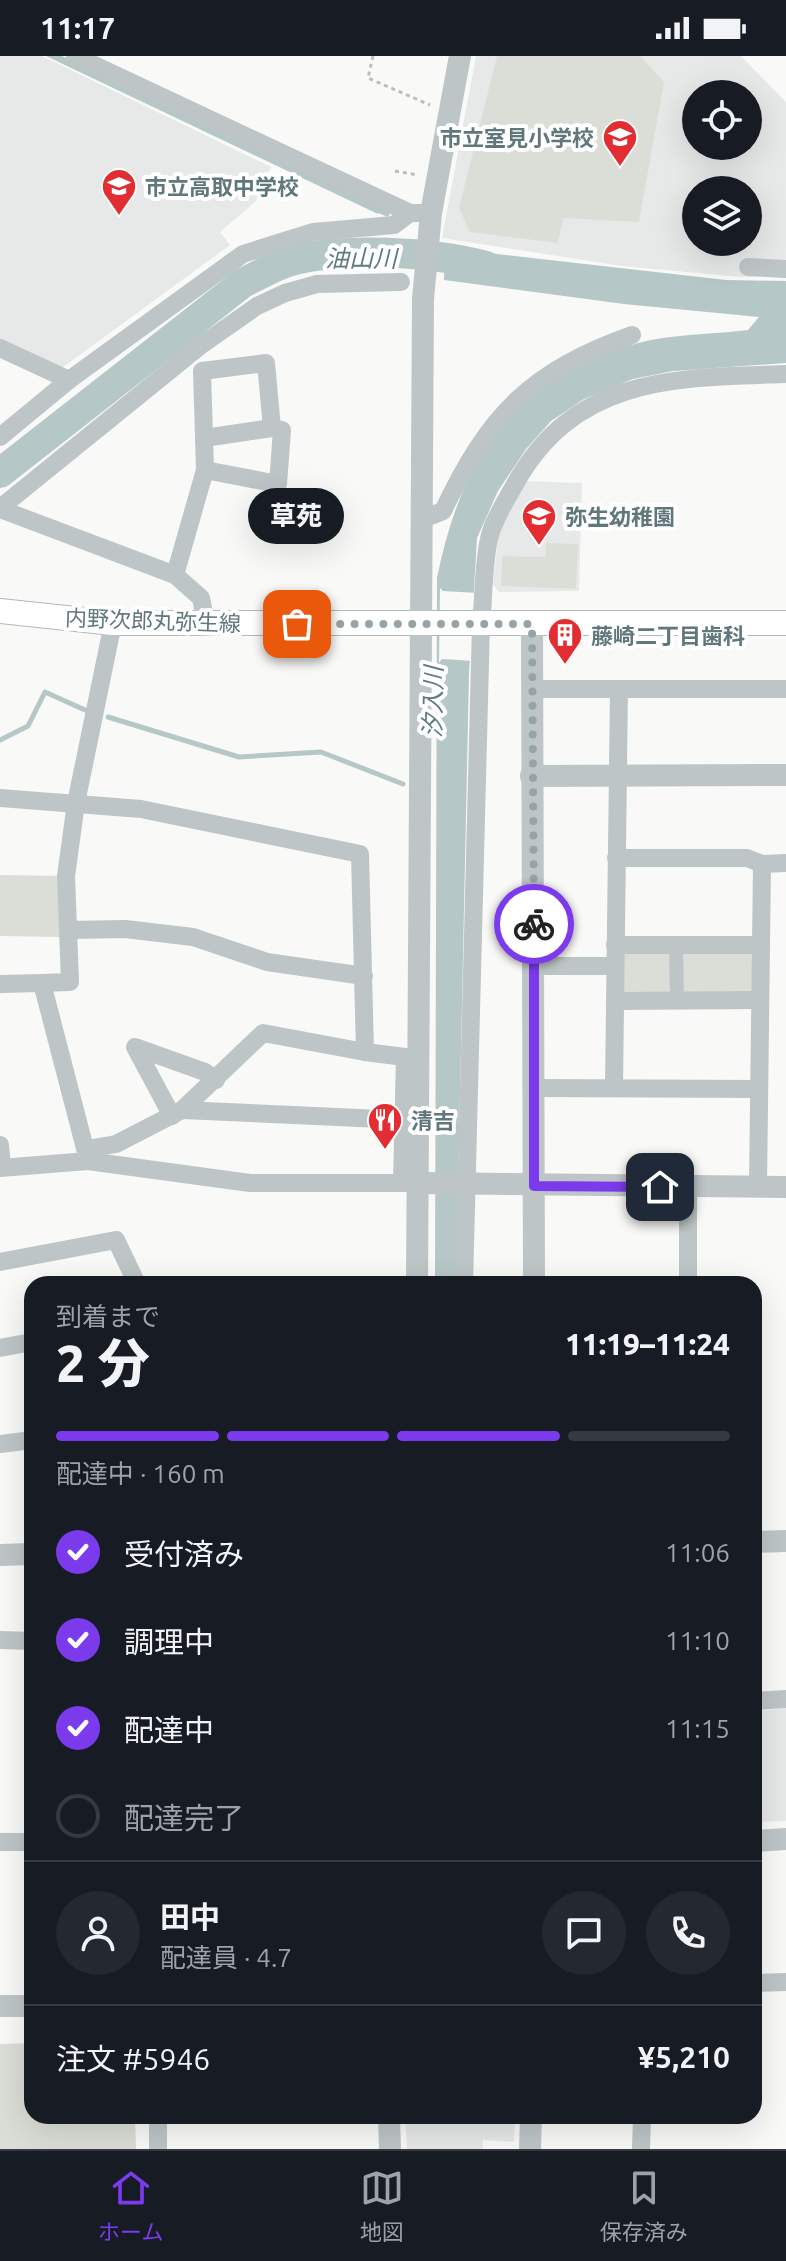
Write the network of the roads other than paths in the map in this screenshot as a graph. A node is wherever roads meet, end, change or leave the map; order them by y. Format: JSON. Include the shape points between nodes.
{"nodes":[{"id":1,"x":75,"y":56,"type":"edge"},
{"id":2,"x":460,"y":56,"type":"edge"},
{"id":3,"x":423,"y":220,"type":"junction"},
{"id":4,"x":748,"y":267,"type":"dead end"},
{"id":5,"x":786,"y":269,"type":"edge"},
{"id":6,"x":401,"y":282,"type":"dead end"},
{"id":7,"x":632,"y":335,"type":"dead end"},
{"id":8,"x":0,"y":348,"type":"edge"},
{"id":9,"x":786,"y":374,"type":"edge"},
{"id":10,"x":69,"y":380,"type":"junction"},
{"id":11,"x":272,"y":428,"type":"junction"},
{"id":12,"x":0,"y":437,"type":"edge"},
{"id":13,"x":204,"y":438,"type":"junction"},
{"id":14,"x":205,"y":470,"type":"junction"},
{"id":15,"x":0,"y":509,"type":"edge"},
{"id":16,"x":420,"y":520,"type":"junction"},
{"id":17,"x":175,"y":575,"type":"junction"},
{"id":18,"x":0,"y":611,"type":"edge"},
{"id":19,"x":113,"y":623,"type":"junction"},
{"id":20,"x":206,"y":623,"type":"junction"},
{"id":21,"x":786,"y":623,"type":"edge"},
{"id":22,"x":419,"y":624,"type":"junction"},
{"id":23,"x":481,"y":624,"type":"junction"},
{"id":24,"x":532,"y":624,"type":"junction"},
{"id":25,"x":531,"y":689,"type":"junction"},
{"id":26,"x":619,"y":689,"type":"junction"},
{"id":27,"x":786,"y":689,"type":"edge"},
{"id":28,"x":617,"y":775,"type":"junction"},
{"id":29,"x":786,"y":775,"type":"edge"},
{"id":30,"x":531,"y":776,"type":"junction"},
{"id":31,"x":0,"y":798,"type":"edge"},
{"id":32,"x":76,"y":803,"type":"junction"},
{"id":33,"x":616,"y":858,"type":"junction"},
{"id":34,"x":786,"y":863,"type":"edge"},
{"id":35,"x":762,"y":864,"type":"junction"},
{"id":36,"x":69,"y":930,"type":"junction"},
{"id":37,"x":615,"y":945,"type":"junction"},
{"id":38,"x":676,"y":945,"type":"junction"},
{"id":39,"x":759,"y":945,"type":"junction"},
{"id":40,"x":534,"y":966,"type":"junction"},
{"id":41,"x":615,"y":966,"type":"junction"},
{"id":42,"x":364,"y":976,"type":"junction"},
{"id":43,"x":42,"y":983,"type":"junction"},
{"id":44,"x":0,"y":984,"type":"edge"},
{"id":45,"x":760,"y":1000,"type":"junction"},
{"id":46,"x":616,"y":1001,"type":"junction"},
{"id":47,"x":677,"y":1001,"type":"junction"},
{"id":48,"x":365,"y":1052,"type":"junction"},
{"id":49,"x":216,"y":1080,"type":"junction"},
{"id":50,"x":614,"y":1087,"type":"junction"},
{"id":51,"x":534,"y":1088,"type":"junction"},
{"id":52,"x":759,"y":1089,"type":"junction"},
{"id":53,"x":177,"y":1113,"type":"junction"},
{"id":54,"x":404,"y":1120,"type":"junction"},
{"id":55,"x":0,"y":1145,"type":"edge"},
{"id":56,"x":87,"y":1155,"type":"junction"},
{"id":57,"x":1,"y":1168,"type":"edge"},
{"id":58,"x":410,"y":1183,"type":"junction"},
{"id":59,"x":469,"y":1185,"type":"junction"},
{"id":60,"x":534,"y":1186,"type":"junction"},
{"id":61,"x":758,"y":1186,"type":"junction"},
{"id":62,"x":688,"y":1187,"type":"junction"},
{"id":63,"x":786,"y":1187,"type":"edge"},
{"id":64,"x":0,"y":1262,"type":"edge"},
{"id":65,"x":133,"y":1276,"type":"edge"},
{"id":66,"x":416,"y":1276,"type":"edge"},
{"id":67,"x":464,"y":1276,"type":"edge"},
{"id":68,"x":534,"y":1276,"type":"edge"},
{"id":69,"x":688,"y":1276,"type":"edge"},
{"id":70,"x":24,"y":1344,"type":"edge"},
{"id":71,"x":0,"y":1348,"type":"edge"},
{"id":72,"x":24,"y":1441,"type":"edge"},
{"id":73,"x":0,"y":1444,"type":"edge"},
{"id":74,"x":786,"y":1541,"type":"edge"},
{"id":75,"x":762,"y":1542,"type":"edge"},
{"id":76,"x":24,"y":1554,"type":"edge"},
{"id":77,"x":0,"y":1555,"type":"edge"},
{"id":78,"x":0,"y":1640,"type":"edge"},
{"id":79,"x":24,"y":1641,"type":"edge"},
{"id":80,"x":786,"y":1699,"type":"edge"},
{"id":81,"x":762,"y":1700,"type":"edge"},
{"id":82,"x":786,"y":1839,"type":"edge"},
{"id":83,"x":762,"y":1840,"type":"edge"},
{"id":84,"x":0,"y":1842,"type":"edge"},
{"id":85,"x":24,"y":1842,"type":"edge"},
{"id":86,"x":786,"y":1982,"type":"edge"},
{"id":87,"x":762,"y":1983,"type":"edge"},
{"id":88,"x":0,"y":2006,"type":"edge"},
{"id":89,"x":24,"y":2006,"type":"edge"},
{"id":90,"x":158,"y":2124,"type":"edge"},
{"id":91,"x":389,"y":2124,"type":"edge"},
{"id":92,"x":531,"y":2124,"type":"edge"},
{"id":93,"x":642,"y":2124,"type":"edge"},
{"id":94,"x":158,"y":2149,"type":"edge"},
{"id":95,"x":390,"y":2149,"type":"edge"},
{"id":96,"x":530,"y":2149,"type":"edge"},
{"id":97,"x":641,"y":2149,"type":"edge"}],
"edges":[{"from":1,"to":3,"type":"street"},
{"from":2,"to":3,"type":"street"},
{"from":3,"to":10,"type":"street","via":[[313,232],[243,254]]},
{"from":3,"to":16,"type":"street"},
{"from":4,"to":5,"type":"street"},
{"from":6,"to":15,"type":"street","via":[[317,284],[257,306]]},
{"from":7,"to":16,"type":"street","via":[[593,349],[517,397],[483,436],[443,511]]},
{"from":8,"to":10,"type":"street"},
{"from":9,"to":23,"type":"street","via":[[659,381],[621,390],[565,424],[522,472],[489,537]]},
{"from":10,"to":12,"type":"street"},
{"from":11,"to":13,"type":"street"},
{"from":11,"to":13,"type":"street","via":[[266,363],[202,371]]},
{"from":11,"to":14,"type":"street","via":[[282,430],[278,484]]},
{"from":13,"to":14,"type":"street"},
{"from":14,"to":17,"type":"street"},
{"from":15,"to":17,"type":"street"},
{"from":16,"to":22,"type":"street"},
{"from":17,"to":20,"type":"street","via":[[201,598]]},
{"from":18,"to":19,"type":"main road","name":"内野次郎丸弥生線"},
{"from":19,"to":20,"type":"main road","name":"内野次郎丸弥生線"},
{"from":19,"to":32,"type":"street"},
{"from":20,"to":22,"type":"main road","name":"内野次郎丸弥生線"},
{"from":21,"to":24,"type":"main road","name":"内野次郎丸弥生線"},
{"from":22,"to":23,"type":"main road","name":"内野次郎丸弥生線"},
{"from":22,"to":58,"type":"street"},
{"from":23,"to":24,"type":"main road","name":"内野次郎丸弥生線"},
{"from":23,"to":59,"type":"street"},
{"from":24,"to":25,"type":"street"},
{"from":25,"to":26,"type":"street"},
{"from":25,"to":30,"type":"street"},
{"from":26,"to":27,"type":"street"},
{"from":26,"to":28,"type":"street"},
{"from":28,"to":29,"type":"street"},
{"from":28,"to":30,"type":"street"},
{"from":28,"to":33,"type":"street"},
{"from":30,"to":40,"type":"street"},
{"from":31,"to":32,"type":"street"},
{"from":32,"to":36,"type":"street","via":[[66,876]]},
{"from":32,"to":42,"type":"street","via":[[141,809],[360,854]]},
{"from":33,"to":35,"type":"street","via":[[747,858]]},
{"from":33,"to":37,"type":"street"},
{"from":34,"to":35,"type":"street"},
{"from":35,"to":39,"type":"street"},
{"from":36,"to":42,"type":"street","via":[[125,929],[193,937],[267,962]]},
{"from":36,"to":43,"type":"street","via":[[70,982]]},
{"from":37,"to":38,"type":"street"},
{"from":37,"to":41,"type":"street"},
{"from":38,"to":39,"type":"street"},
{"from":38,"to":47,"type":"street"},
{"from":39,"to":45,"type":"street"},
{"from":40,"to":41,"type":"street"},
{"from":40,"to":51,"type":"street"},
{"from":41,"to":46,"type":"street"},
{"from":42,"to":48,"type":"street"},
{"from":43,"to":44,"type":"street"},
{"from":43,"to":56,"type":"street"},
{"from":45,"to":47,"type":"street"},
{"from":45,"to":52,"type":"street"},
{"from":46,"to":47,"type":"street"},
{"from":46,"to":50,"type":"street"},
{"from":48,"to":49,"type":"street","via":[[263,1033]]},
{"from":48,"to":54,"type":"street","via":[[405,1057]]},
{"from":49,"to":53,"type":"street"},
{"from":49,"to":53,"type":"street","via":[[135,1047]]},
{"from":50,"to":51,"type":"street"},
{"from":50,"to":52,"type":"street"},
{"from":51,"to":60,"type":"street"},
{"from":52,"to":61,"type":"street"},
{"from":53,"to":54,"type":"street"},
{"from":53,"to":56,"type":"street"},
{"from":54,"to":58,"type":"street"},
{"from":55,"to":57,"type":"street"},
{"from":56,"to":57,"type":"street"},
{"from":56,"to":58,"type":"street","via":[[250,1183]]},
{"from":58,"to":59,"type":"street"},
{"from":58,"to":66,"type":"street"},
{"from":59,"to":60,"type":"street"},
{"from":59,"to":67,"type":"street"},
{"from":60,"to":62,"type":"street"},
{"from":60,"to":68,"type":"street"},
{"from":61,"to":62,"type":"street"},
{"from":61,"to":63,"type":"street"},
{"from":62,"to":69,"type":"street"},
{"from":64,"to":65,"type":"street","via":[[116,1240]]},
{"from":70,"to":71,"type":"street"},
{"from":72,"to":73,"type":"street"},
{"from":74,"to":75,"type":"street"},
{"from":76,"to":77,"type":"street"},
{"from":78,"to":79,"type":"street"},
{"from":80,"to":81,"type":"street"},
{"from":82,"to":83,"type":"street"},
{"from":84,"to":85,"type":"street"},
{"from":86,"to":87,"type":"street"},
{"from":88,"to":89,"type":"street"},
{"from":90,"to":94,"type":"street"},
{"from":91,"to":95,"type":"street"},
{"from":92,"to":96,"type":"street"},
{"from":93,"to":97,"type":"street"}]}
